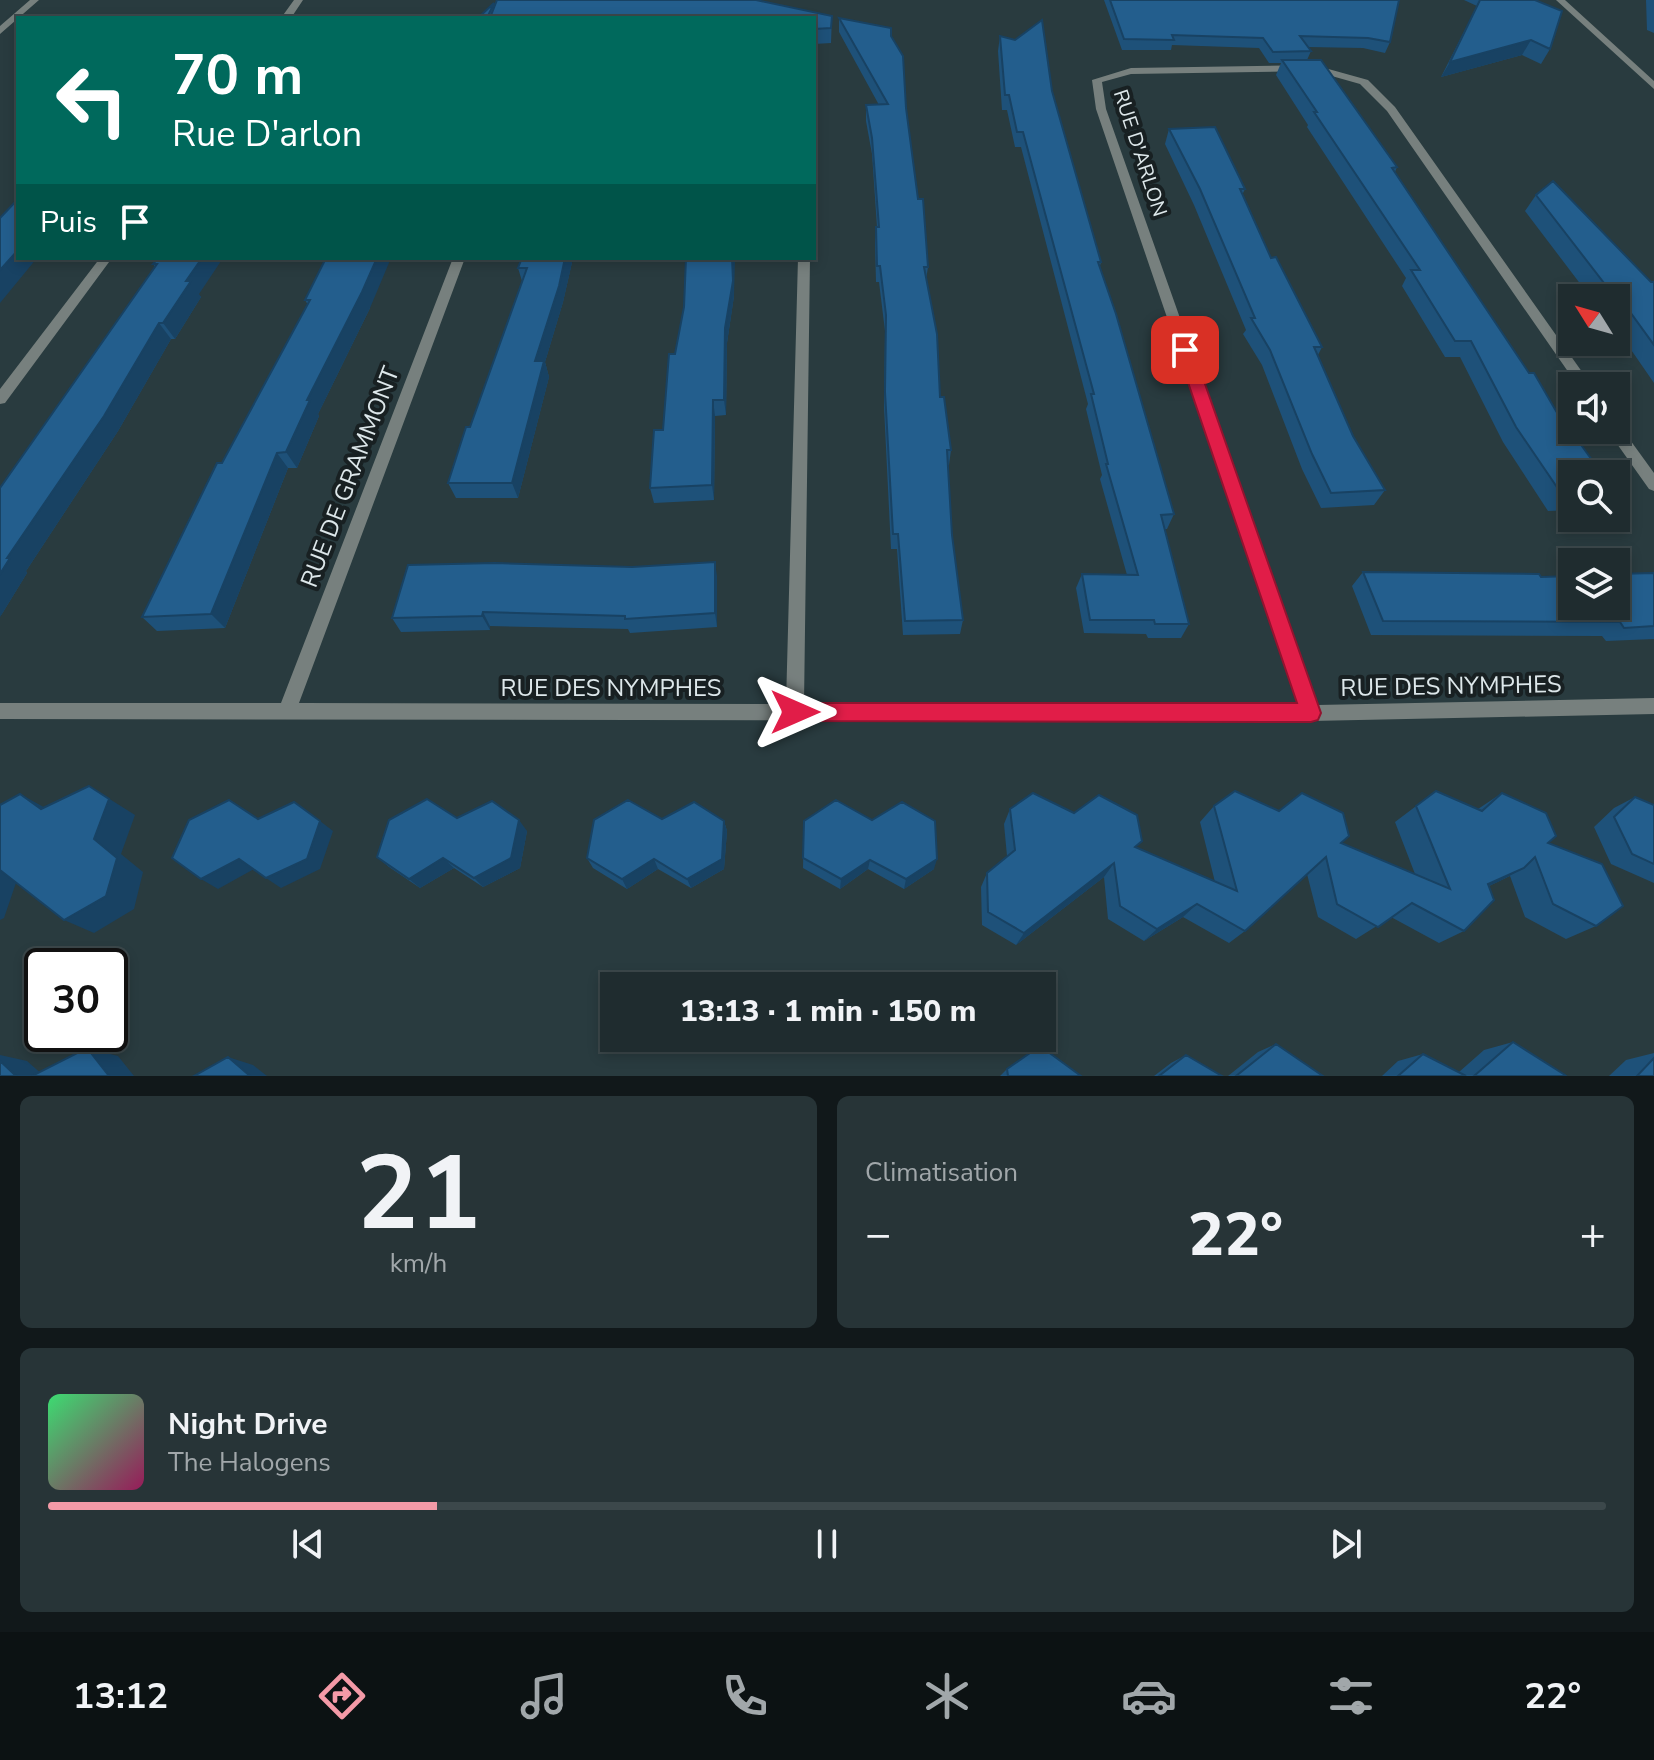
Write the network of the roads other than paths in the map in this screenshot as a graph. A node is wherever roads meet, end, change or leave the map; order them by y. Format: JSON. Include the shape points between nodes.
{"nodes":[{"id":1,"x":35,"y":0,"type":"edge"},
{"id":2,"x":1560,"y":0,"type":"edge"},
{"id":3,"x":17,"y":16,"type":"edge"},
{"id":4,"x":16,"y":17,"type":"edge"},
{"id":5,"x":0,"y":31,"type":"edge"},
{"id":6,"x":1654,"y":86,"type":"edge"},
{"id":7,"x":104,"y":260,"type":"edge"},
{"id":8,"x":458,"y":260,"type":"edge"},
{"id":9,"x":804,"y":260,"type":"edge"},
{"id":10,"x":1575,"y":372,"type":"edge"},
{"id":11,"x":0,"y":399,"type":"edge"},
{"id":12,"x":1625,"y":444,"type":"edge"},
{"id":13,"x":1654,"y":485,"type":"edge"},
{"id":14,"x":1654,"y":706,"type":"edge"},
{"id":15,"x":0,"y":711,"type":"edge"},
{"id":16,"x":795,"y":712,"type":"junction"},
{"id":17,"x":286,"y":713,"type":"junction"},
{"id":18,"x":1311,"y":713,"type":"junction"}],
"edges":[{"from":1,"to":3,"type":"street"},
{"from":2,"to":6,"type":"street"},
{"from":4,"to":5,"type":"street"},
{"from":7,"to":11,"type":"street"},
{"from":8,"to":17,"type":"street","name":"RUE DE GRAMMONT"},
{"from":9,"to":16,"type":"street"},
{"from":10,"to":18,"type":"street","name":"RUE D'ARLON","via":[[1391,109],[1364,82],[1314,68],[1131,71],[1097,80],[1101,109]]},
{"from":12,"to":13,"type":"street"},
{"from":14,"to":18,"type":"street","name":"RUE DES NYMPHES"},
{"from":15,"to":17,"type":"street","name":"RUE DES NYMPHES"},
{"from":16,"to":17,"type":"street","name":"RUE DES NYMPHES"},
{"from":16,"to":18,"type":"street","name":"RUE DES NYMPHES"}]}
